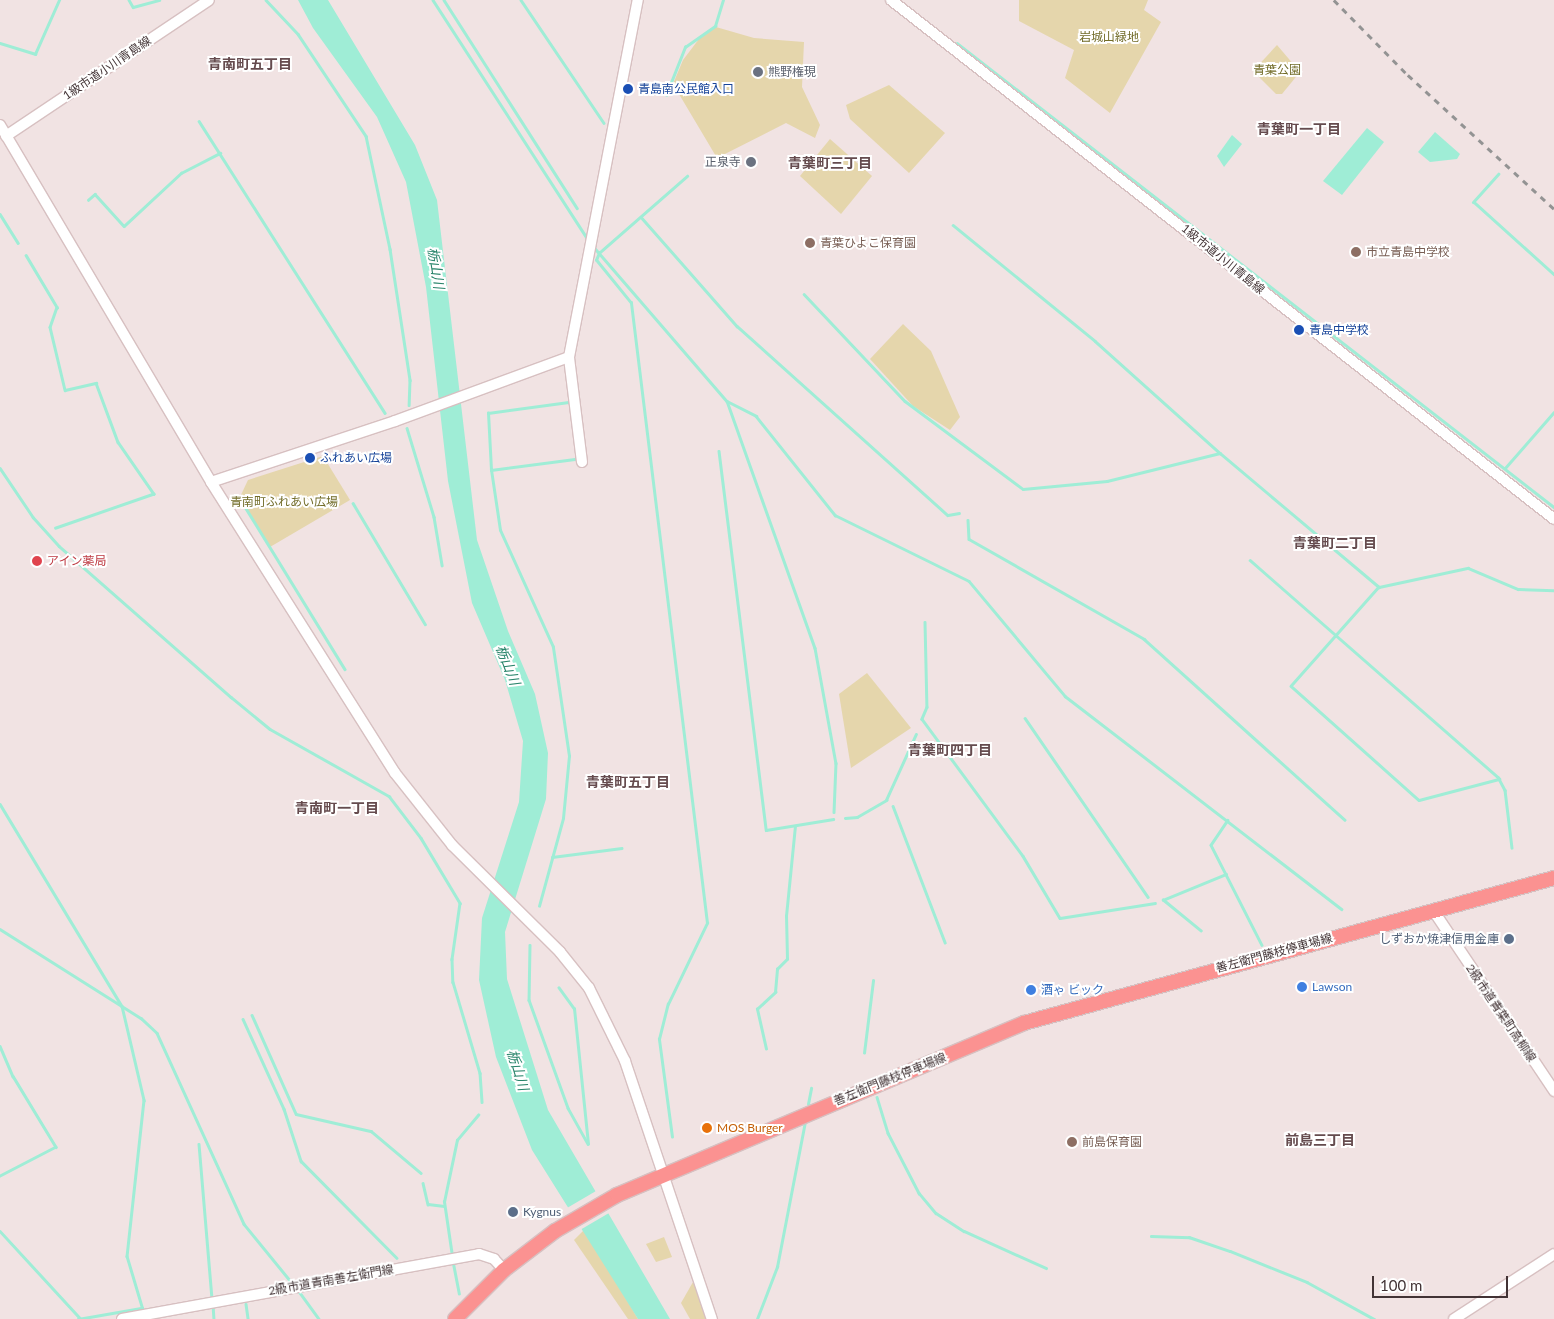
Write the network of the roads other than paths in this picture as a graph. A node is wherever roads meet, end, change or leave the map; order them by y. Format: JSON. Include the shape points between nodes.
{"nodes":[{"id":1,"x":209,"y":0,"type":"edge"},
{"id":2,"x":638,"y":0,"type":"edge"},
{"id":3,"x":891,"y":0,"type":"edge"},
{"id":4,"x":0,"y":126,"type":"edge"},
{"id":5,"x":6,"y":136,"type":"junction"},
{"id":6,"x":569,"y":357,"type":"junction"},
{"id":7,"x":582,"y":462,"type":"dead end"},
{"id":8,"x":211,"y":482,"type":"junction"},
{"id":9,"x":1554,"y":519,"type":"edge"},
{"id":10,"x":1554,"y":878,"type":"edge"},
{"id":11,"x":1433,"y":910,"type":"junction"},
{"id":12,"x":1554,"y":1091,"type":"edge"},
{"id":13,"x":663,"y":1174,"type":"junction"},
{"id":14,"x":1554,"y":1254,"type":"edge"},
{"id":15,"x":504,"y":1270,"type":"junction"},
{"id":16,"x":122,"y":1319,"type":"edge"},
{"id":17,"x":455,"y":1319,"type":"edge"},
{"id":18,"x":712,"y":1319,"type":"edge"},
{"id":19,"x":1454,"y":1319,"type":"edge"}],
"edges":[{"from":1,"to":5,"type":"street","name":"1級市道小川青島線"},
{"from":2,"to":6,"type":"street"},
{"from":3,"to":9,"type":"street","name":"1級市道小川青島線"},
{"from":4,"to":5,"type":"street"},
{"from":5,"to":8,"type":"street"},
{"from":6,"to":7,"type":"street"},
{"from":6,"to":8,"type":"street"},
{"from":8,"to":13,"type":"street","via":[[395,773],[476,871],[525,917],[577,974],[605,1016],[625,1061]]},
{"from":10,"to":11,"type":"main road"},
{"from":11,"to":12,"type":"street","name":"2級市道青葉町高柳線"},
{"from":11,"to":13,"type":"main road","name":"善左衛門藤枝停車場線","via":[[1024,1023]]},
{"from":13,"to":15,"type":"main road","name":"善左衛門藤枝停車場線","via":[[612,1197],[566,1224]]},
{"from":13,"to":18,"type":"street"},
{"from":14,"to":19,"type":"street"},
{"from":15,"to":16,"type":"street","name":"2級市道青南善左衛門線","via":[[494,1259],[479,1254]]},
{"from":15,"to":17,"type":"main road","name":"善左衛門藤枝停車場線"}]}
